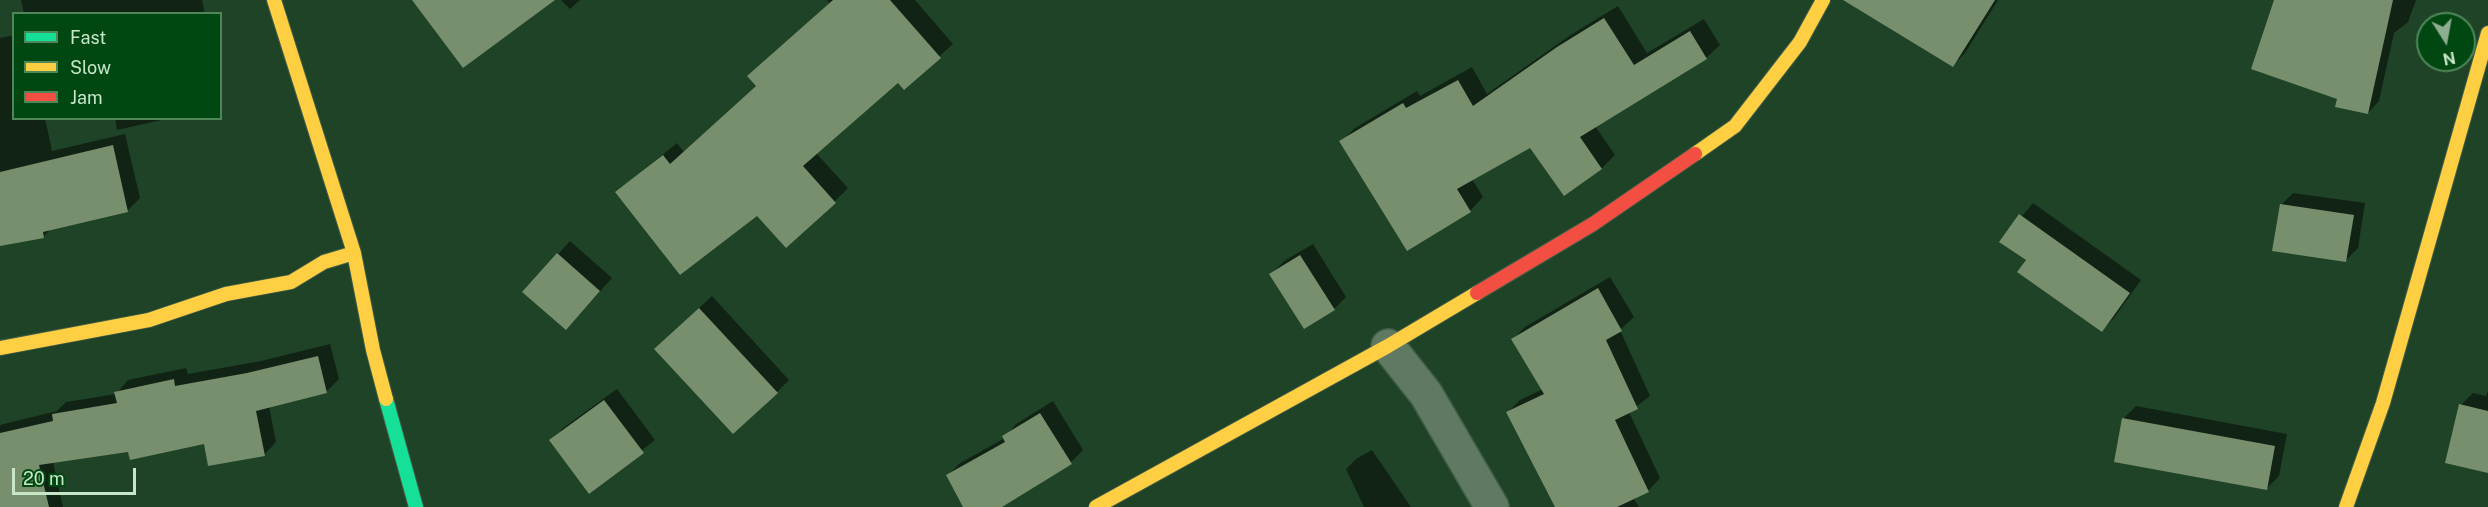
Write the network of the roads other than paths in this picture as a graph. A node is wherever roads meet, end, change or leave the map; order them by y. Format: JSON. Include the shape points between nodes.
{"nodes":[{"id":1,"x":274,"y":0,"type":"edge"},
{"id":2,"x":1823,"y":0,"type":"edge"},
{"id":3,"x":2488,"y":33,"type":"edge"},
{"id":4,"x":354,"y":253,"type":"junction"},
{"id":5,"x":1388,"y":346,"type":"junction"},
{"id":6,"x":0,"y":348,"type":"edge"},
{"id":7,"x":416,"y":507,"type":"edge"},
{"id":8,"x":1096,"y":507,"type":"edge"},
{"id":9,"x":1492,"y":507,"type":"edge"},
{"id":10,"x":2346,"y":507,"type":"edge"}],
"edges":[{"from":1,"to":4,"type":"street"},
{"from":2,"to":5,"type":"street","via":[[1800,42],[1735,126],[1593,224]]},
{"from":3,"to":10,"type":"street","via":[[2383,403]]},
{"from":4,"to":6,"type":"street","via":[[324,262],[291,282],[226,294],[149,320]]},
{"from":4,"to":7,"type":"street","via":[[373,350]]},
{"from":5,"to":8,"type":"street"},
{"from":5,"to":9,"type":"street","via":[[1426,394]]}]}
